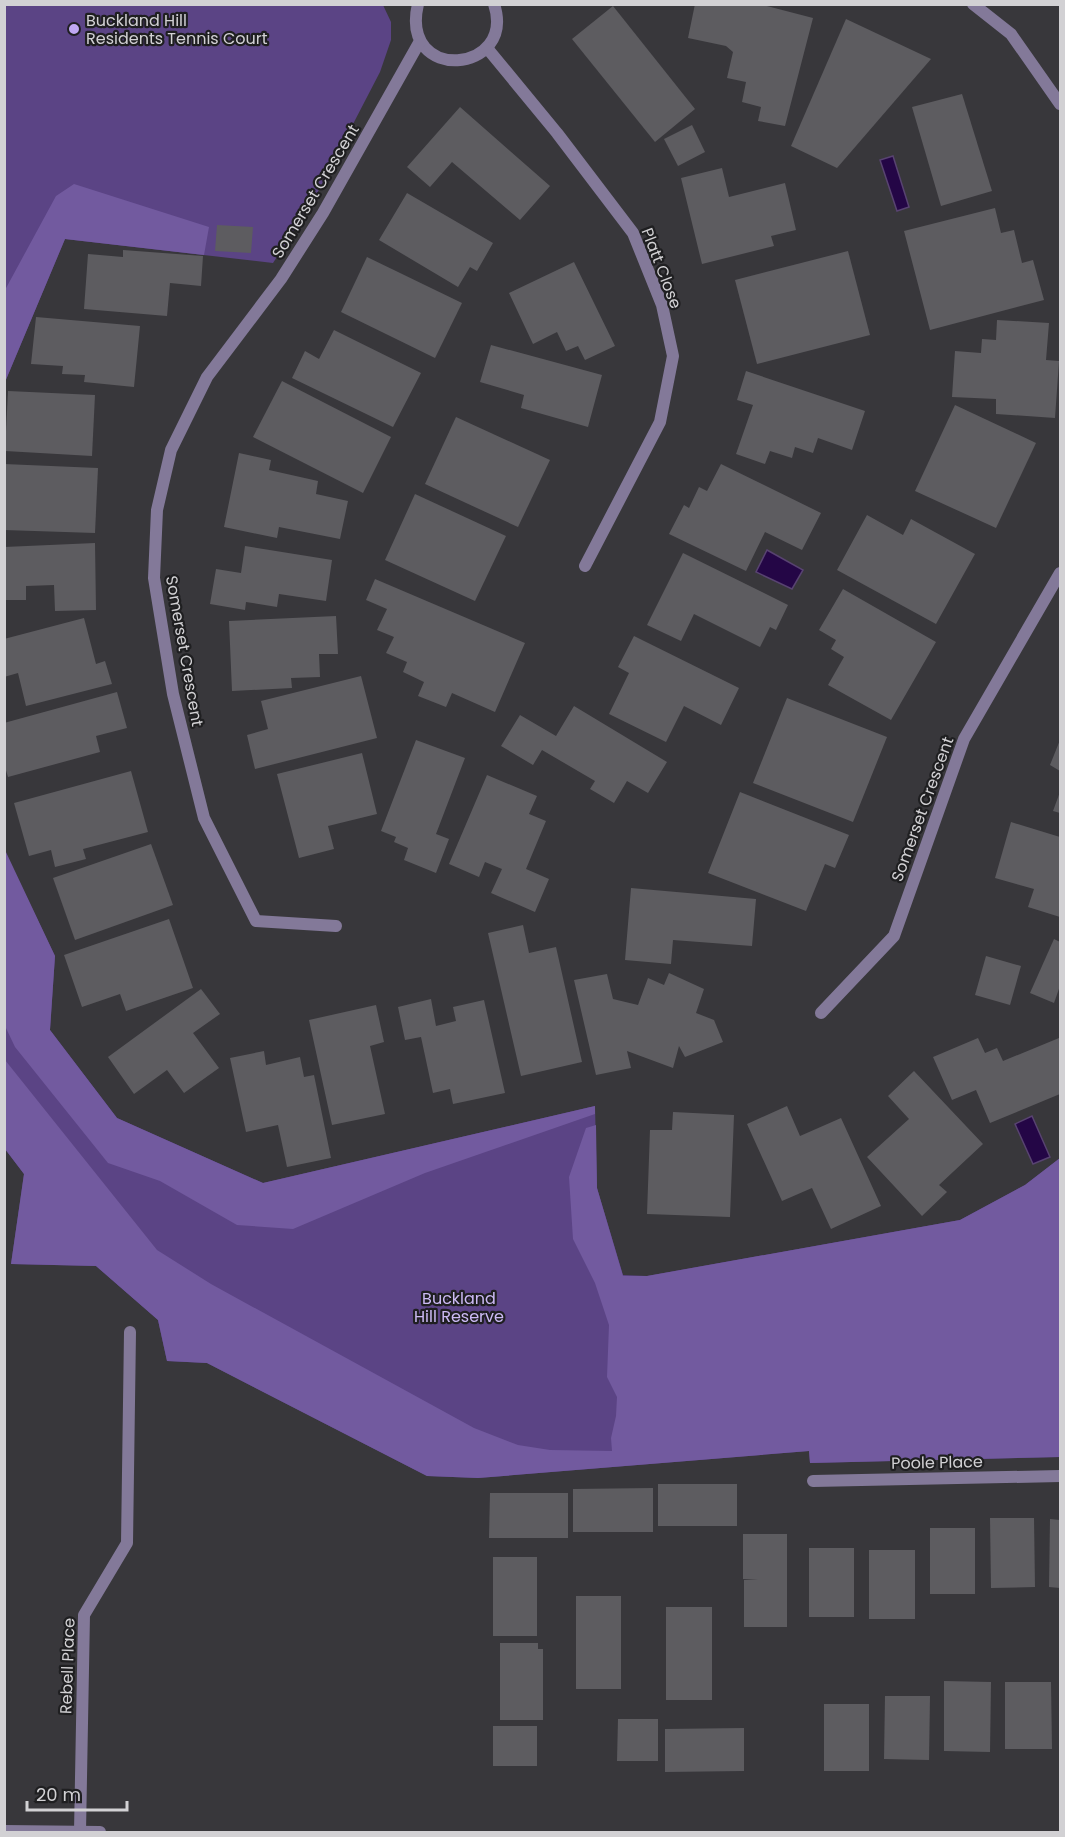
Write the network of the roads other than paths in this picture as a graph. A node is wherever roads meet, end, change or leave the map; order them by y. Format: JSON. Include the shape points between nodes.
{"nodes":[{"id":1,"x":417,"y":4,"type":"edge"},
{"id":2,"x":494,"y":4,"type":"edge"},
{"id":3,"x":974,"y":4,"type":"edge"},
{"id":4,"x":420,"y":41,"type":"junction"},
{"id":5,"x":487,"y":48,"type":"junction"},
{"id":6,"x":1060,"y":104,"type":"edge"},
{"id":7,"x":585,"y":566,"type":"dead end"},
{"id":8,"x":1060,"y":573,"type":"edge"},
{"id":9,"x":336,"y":926,"type":"dead end"},
{"id":10,"x":821,"y":1013,"type":"dead end"},
{"id":11,"x":130,"y":1332,"type":"dead end"},
{"id":12,"x":1060,"y":1476,"type":"edge"},
{"id":13,"x":813,"y":1481,"type":"dead end"},
{"id":14,"x":4,"y":1831,"type":"edge"},
{"id":15,"x":80,"y":1832,"type":"edge"},
{"id":16,"x":100,"y":1833,"type":"edge"}],
"edges":[{"from":1,"to":4,"type":"street","via":[[415,27]]},
{"from":2,"to":5,"type":"street","via":[[497,26]]},
{"from":3,"to":6,"type":"street","via":[[1011,34]]},
{"from":4,"to":5,"type":"street","via":[[428,51],[451,61],[476,57]]},
{"from":4,"to":9,"type":"street","name":"Somerset Crescent","via":[[281,279],[207,377],[171,450],[157,510],[154,578],[173,694],[204,818],[256,921]]},
{"from":5,"to":7,"type":"street","name":"Platt Close","via":[[633,233],[662,305],[673,356],[660,422]]},
{"from":8,"to":10,"type":"street","name":"Somerset Crescent","via":[[964,739],[894,936]]},
{"from":11,"to":15,"type":"street","name":"Rebell Place","via":[[127,1543],[84,1615]]},
{"from":12,"to":13,"type":"street","name":"Poole Place"},
{"from":14,"to":15,"type":"street"},
{"from":15,"to":16,"type":"street"}]}
